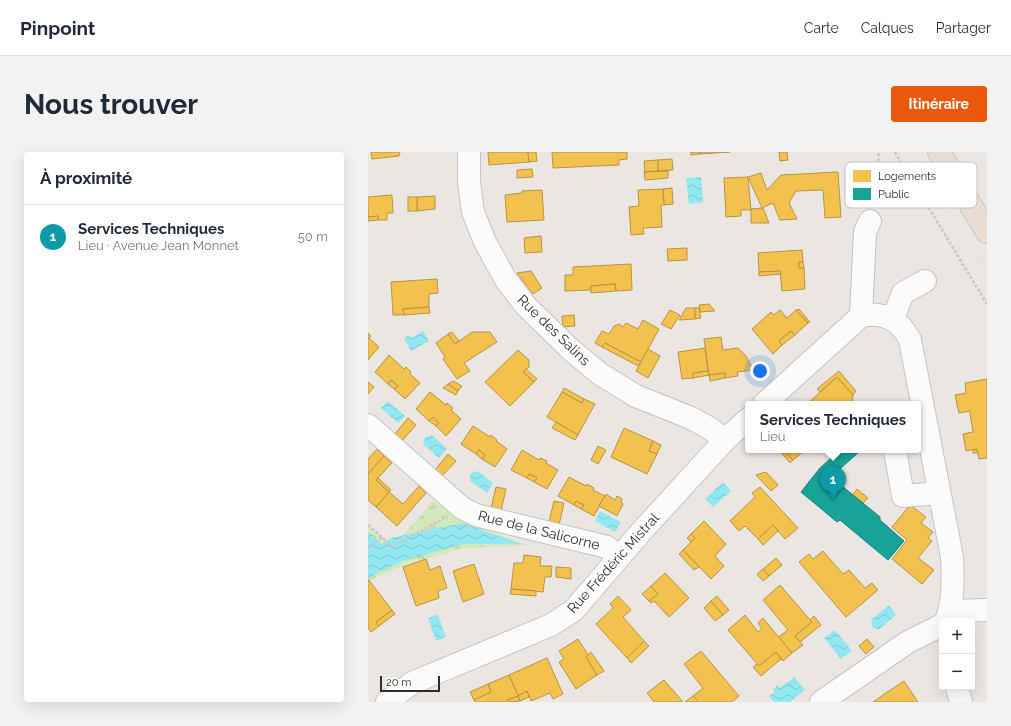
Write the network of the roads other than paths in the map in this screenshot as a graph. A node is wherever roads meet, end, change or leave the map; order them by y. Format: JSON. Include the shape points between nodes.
{"nodes":[{"id":1,"x":469,"y":152,"type":"edge"},
{"id":2,"x":939,"y":152,"type":"edge"},
{"id":3,"x":945,"y":162,"type":"edge"},
{"id":4,"x":973,"y":208,"type":"edge"},
{"id":5,"x":870,"y":221,"type":"road end"},
{"id":6,"x":987,"y":232,"type":"edge"},
{"id":7,"x":925,"y":281,"type":"dead end"},
{"id":8,"x":861,"y":316,"type":"junction"},
{"id":9,"x":895,"y":320,"type":"junction"},
{"id":10,"x":767,"y":401,"type":"edge"},
{"id":11,"x":914,"y":401,"type":"edge"},
{"id":12,"x":745,"y":422,"type":"edge"},
{"id":13,"x":368,"y":425,"type":"edge"},
{"id":14,"x":921,"y":427,"type":"edge"},
{"id":15,"x":725,"y":440,"type":"junction"},
{"id":16,"x":895,"y":453,"type":"edge"},
{"id":17,"x":939,"y":493,"type":"junction"},
{"id":18,"x":618,"y":557,"type":"junction"},
{"id":19,"x":987,"y":610,"type":"edge"},
{"id":20,"x":946,"y":618,"type":"edge"},
{"id":21,"x":951,"y":618,"type":"edge"},
{"id":22,"x":939,"y":623,"type":"edge"},
{"id":23,"x":958,"y":690,"type":"edge"},
{"id":24,"x":387,"y":702,"type":"edge"},
{"id":25,"x":821,"y":702,"type":"edge"},
{"id":26,"x":961,"y":702,"type":"edge"}],
"edges":[{"from":1,"to":15,"type":"street","name":"Rue des Salins","via":[[473,212],[485,242],[506,280],[526,306],[600,374],[636,396],[691,418]]},
{"from":2,"to":3,"type":"highway"},
{"from":4,"to":6,"type":"highway"},
{"from":5,"to":8,"type":"street","via":[[865,232]]},
{"from":7,"to":9,"type":"street","via":[[904,293]]},
{"from":8,"to":9,"type":"street","via":[[875,315]]},
{"from":8,"to":10,"type":"street"},
{"from":9,"to":11,"type":"street","via":[[906,331],[910,340]]},
{"from":12,"to":15,"type":"street","name":"Rue Frédéric Mistral"},
{"from":13,"to":18,"type":"street","name":"Rue de la Salicorne","via":[[462,508],[476,515],[607,547]]},
{"from":14,"to":17,"type":"street"},
{"from":15,"to":18,"type":"street","name":"Rue Frédéric Mistral"},
{"from":16,"to":17,"type":"street","via":[[902,496]]},
{"from":17,"to":20,"type":"street","via":[[952,557],[953,581]]},
{"from":18,"to":24,"type":"street","name":"Rue Frédéric Mistral","via":[[574,610],[551,625],[412,683]]},
{"from":19,"to":21,"type":"street"},
{"from":22,"to":25,"type":"street"},
{"from":23,"to":26,"type":"street"}]}
